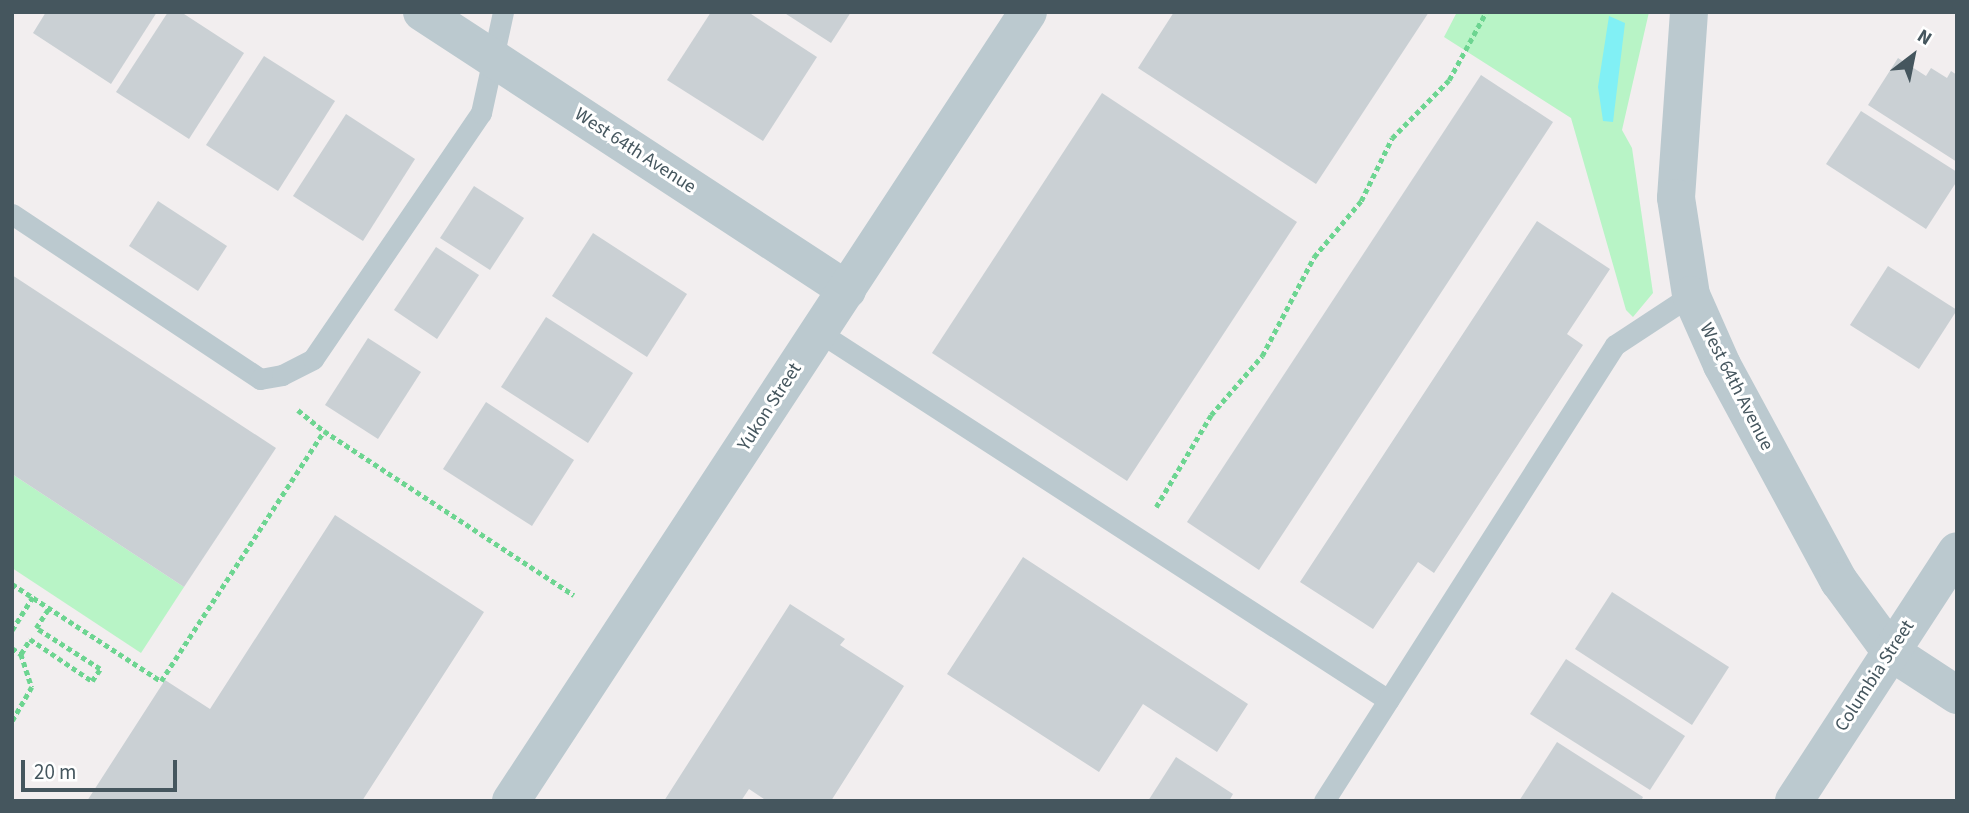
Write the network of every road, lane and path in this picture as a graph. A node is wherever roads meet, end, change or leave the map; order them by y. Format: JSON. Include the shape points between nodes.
{"nodes":[{"id":1,"x":422,"y":12,"type":"edge"},
{"id":2,"x":503,"y":12,"type":"edge"},
{"id":3,"x":1028,"y":12,"type":"edge"},
{"id":4,"x":1486,"y":12,"type":"edge"},
{"id":5,"x":1689,"y":12,"type":"edge"},
{"id":6,"x":493,"y":58,"type":"junction"},
{"id":7,"x":12,"y":215,"type":"edge"},
{"id":8,"x":847,"y":290,"type":"junction"},
{"id":9,"x":1691,"y":295,"type":"junction"},
{"id":10,"x":819,"y":332,"type":"junction"},
{"id":11,"x":282,"y":375,"type":"junction"},
{"id":12,"x":324,"y":432,"type":"junction"},
{"id":13,"x":1137,"y":537,"type":"junction"},
{"id":14,"x":1957,"y":551,"type":"edge"},
{"id":15,"x":12,"y":584,"type":"edge"},
{"id":16,"x":574,"y":595,"type":"dead end"},
{"id":17,"x":33,"y":597,"type":"junction"},
{"id":18,"x":49,"y":608,"type":"junction"},
{"id":19,"x":12,"y":630,"type":"edge"},
{"id":20,"x":12,"y":648,"type":"edge"},
{"id":21,"x":1891,"y":652,"type":"junction"},
{"id":22,"x":21,"y":654,"type":"junction"},
{"id":23,"x":1957,"y":695,"type":"edge"},
{"id":24,"x":1388,"y":700,"type":"junction"},
{"id":25,"x":12,"y":721,"type":"edge"},
{"id":26,"x":511,"y":801,"type":"edge"},
{"id":27,"x":1324,"y":801,"type":"edge"},
{"id":28,"x":1794,"y":801,"type":"edge"}],
"edges":[{"from":1,"to":6,"type":"street","name":"West 64th Avenue"},
{"from":2,"to":6,"type":"lane"},
{"from":3,"to":8,"type":"street","name":"Yukon Street"},
{"from":4,"to":13,"type":"path","via":[[1449,80],[1392,138],[1361,201],[1314,257],[1262,356],[1211,415]]},
{"from":5,"to":9,"type":"street","name":"West 64th Avenue","via":[[1676,198]]},
{"from":6,"to":8,"type":"street","name":"West 64th Avenue"},
{"from":6,"to":11,"type":"lane","via":[[481,113],[313,359]]},
{"from":7,"to":11,"type":"lane","via":[[260,379]]},
{"from":8,"to":10,"type":"street","name":"Yukon Street"},
{"from":9,"to":21,"type":"street","name":"West 64th Avenue","via":[[1722,365],[1839,582]]},
{"from":9,"to":24,"type":"lane","via":[[1615,345]]},
{"from":10,"to":13,"type":"lane"},
{"from":10,"to":26,"type":"street","name":"Yukon Street"},
{"from":11,"to":12,"type":"path","via":[[295,408]]},
{"from":12,"to":16,"type":"path"},
{"from":12,"to":18,"type":"path","via":[[161,681]]},
{"from":13,"to":24,"type":"lane"},
{"from":14,"to":21,"type":"street","name":"Columbia Street"},
{"from":15,"to":17,"type":"path"},
{"from":17,"to":18,"type":"path"},
{"from":17,"to":19,"type":"path"},
{"from":18,"to":22,"type":"path","via":[[36,628],[100,669],[92,681],[30,639]]},
{"from":20,"to":22,"type":"path"},
{"from":21,"to":23,"type":"street","name":"West 64th Avenue"},
{"from":21,"to":28,"type":"street","name":"Columbia Street"},
{"from":22,"to":25,"type":"path","via":[[32,687]]},
{"from":24,"to":27,"type":"lane"}]}
